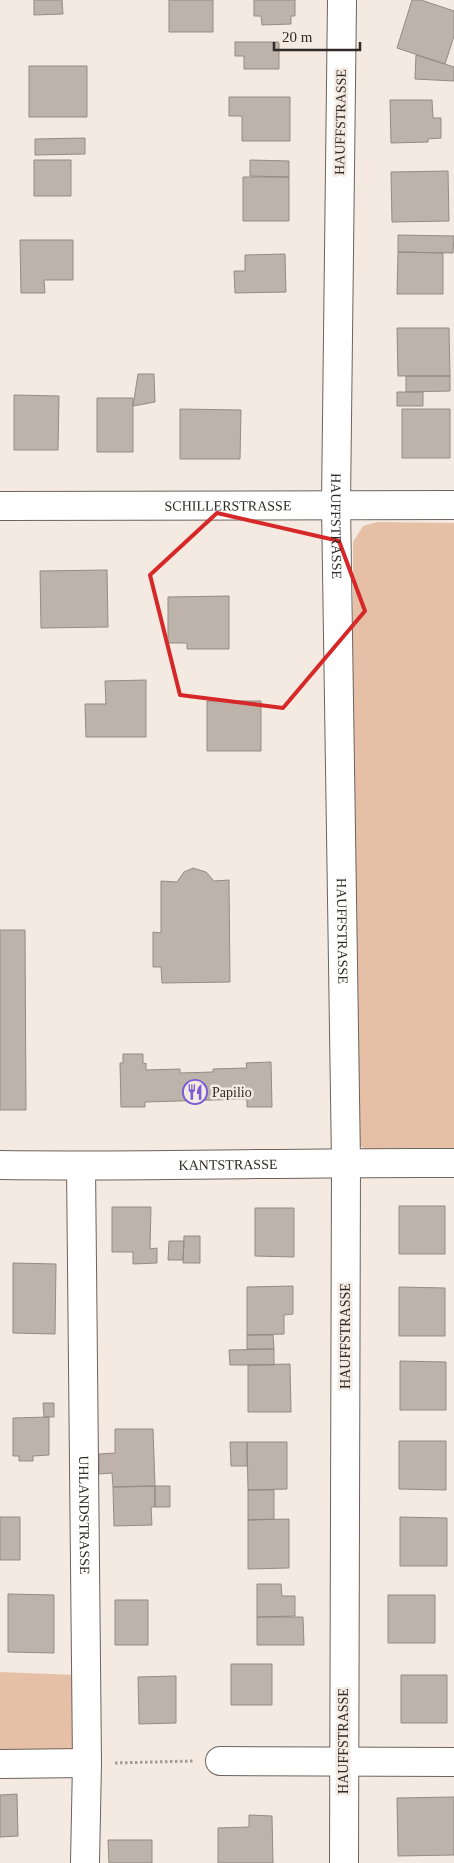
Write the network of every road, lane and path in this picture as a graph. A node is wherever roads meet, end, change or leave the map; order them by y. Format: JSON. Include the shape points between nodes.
{"nodes":[{"id":1,"x":342,"y":0,"type":"edge"},
{"id":2,"x":336,"y":504,"type":"junction"},
{"id":3,"x":454,"y":505,"type":"edge"},
{"id":4,"x":0,"y":506,"type":"edge"},
{"id":5,"x":346,"y":1162,"type":"junction"},
{"id":6,"x":454,"y":1163,"type":"edge"},
{"id":7,"x":0,"y":1166,"type":"edge"},
{"id":8,"x":81,"y":1166,"type":"junction"},
{"id":9,"x":220,"y":1761,"type":"joint"},
{"id":10,"x":343,"y":1761,"type":"junction"},
{"id":11,"x":454,"y":1762,"type":"edge"},
{"id":12,"x":86,"y":1763,"type":"junction"},
{"id":13,"x":0,"y":1764,"type":"edge"},
{"id":14,"x":85,"y":1863,"type":"edge"},
{"id":15,"x":344,"y":1863,"type":"edge"}],
"edges":[{"from":1,"to":2,"type":"street","name":"HAUFFSTRASSE"},
{"from":2,"to":3,"type":"street","name":"SCHILLERSTRASSE"},
{"from":2,"to":4,"type":"street","name":"SCHILLERSTRASSE"},
{"from":2,"to":5,"type":"street","name":"HAUFFSTRASSE"},
{"from":5,"to":6,"type":"street","name":"KANTSTRASSE"},
{"from":5,"to":8,"type":"street","name":"KANTSTRASSE"},
{"from":5,"to":10,"type":"street","name":"HAUFFSTRASSE"},
{"from":7,"to":8,"type":"street","name":"KANTSTRASSE"},
{"from":8,"to":12,"type":"street","name":"UHLANDSTRASSE"},
{"from":9,"to":10,"type":"street"},
{"from":9,"to":12,"type":"path"},
{"from":10,"to":11,"type":"street"},
{"from":10,"to":15,"type":"street","name":"HAUFFSTRASSE"},
{"from":12,"to":13,"type":"street"},
{"from":12,"to":14,"type":"street","name":"UHLANDSTRASSE"}]}
